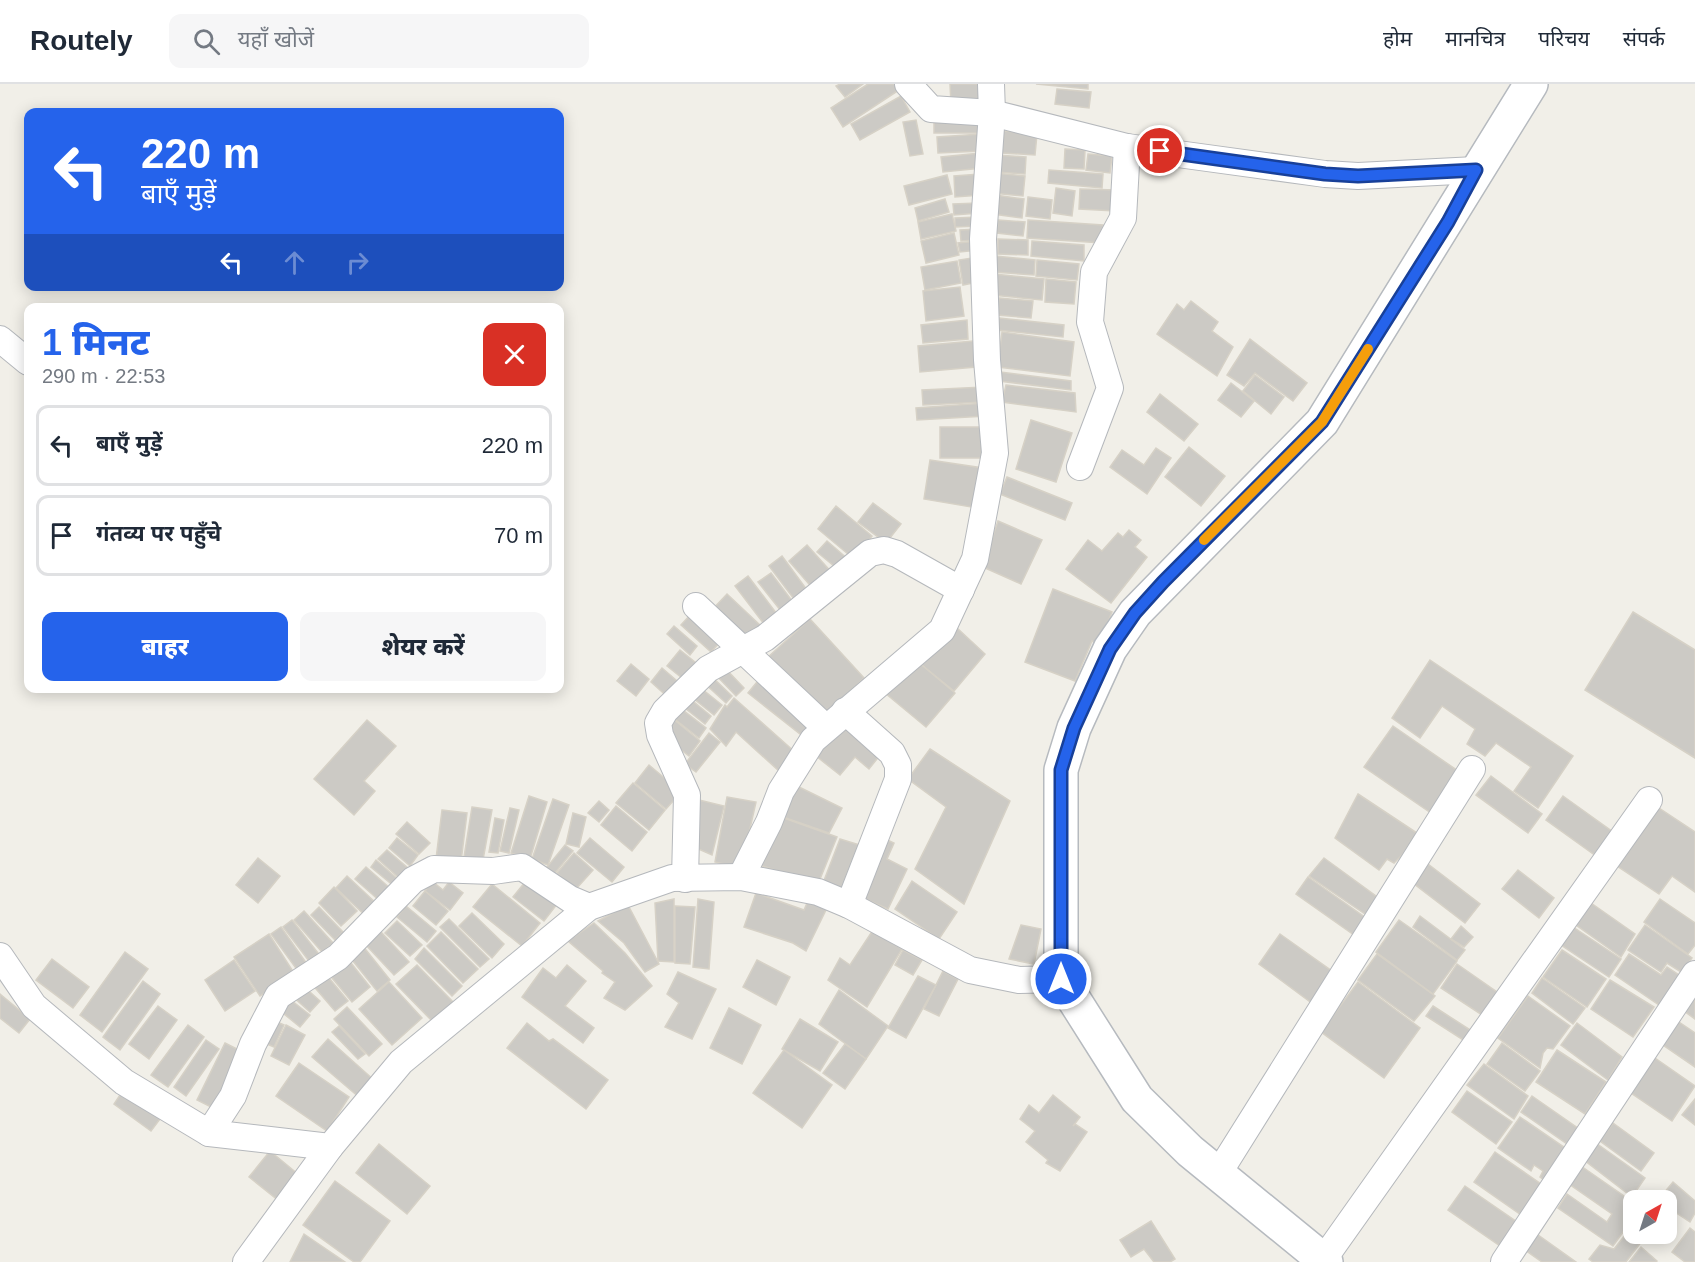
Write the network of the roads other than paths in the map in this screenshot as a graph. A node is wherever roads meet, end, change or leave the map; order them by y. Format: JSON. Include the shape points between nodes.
{"nodes":[{"id":1,"x":908,"y":84,"type":"edge"},
{"id":2,"x":991,"y":84,"type":"edge"},
{"id":3,"x":1531,"y":84,"type":"edge"},
{"id":4,"x":992,"y":113,"type":"junction"},
{"id":5,"x":1134,"y":148,"type":"junction"},
{"id":6,"x":1476,"y":170,"type":"junction"},
{"id":7,"x":0,"y":339,"type":"edge"},
{"id":8,"x":24,"y":359,"type":"edge"},
{"id":9,"x":1080,"y":467,"type":"dead end"},
{"id":10,"x":961,"y":590,"type":"junction"},
{"id":11,"x":696,"y":606,"type":"dead end"},
{"id":12,"x":745,"y":650,"type":"junction"},
{"id":13,"x":835,"y":720,"type":"junction"},
{"id":14,"x":1472,"y":769,"type":"dead end"},
{"id":15,"x":1649,"y":800,"type":"dead end"},
{"id":16,"x":741,"y":878,"type":"junction"},
{"id":17,"x":685,"y":879,"type":"junction"},
{"id":18,"x":849,"y":905,"type":"junction"},
{"id":19,"x":589,"y":907,"type":"junction"},
{"id":20,"x":0,"y":956,"type":"edge"},
{"id":21,"x":1695,"y":974,"type":"edge"},
{"id":22,"x":1061,"y":979,"type":"junction"},
{"id":23,"x":209,"y":1133,"type":"junction"},
{"id":24,"x":330,"y":1147,"type":"junction"},
{"id":25,"x":1218,"y":1174,"type":"junction"},
{"id":26,"x":1324,"y":1261,"type":"edge"},
{"id":27,"x":246,"y":1262,"type":"edge"},
{"id":28,"x":1504,"y":1262,"type":"edge"}],
"edges":[{"from":1,"to":4,"type":"street","via":[[931,109]]},
{"from":2,"to":4,"type":"street"},
{"from":3,"to":6,"type":"street"},
{"from":4,"to":5,"type":"street"},
{"from":4,"to":10,"type":"street","via":[[983,239],[988,390],[995,453],[975,559]]},
{"from":5,"to":6,"type":"street","via":[[1325,174]]},
{"from":5,"to":9,"type":"street","via":[[1123,218],[1094,272],[1090,322],[1110,388]]},
{"from":6,"to":22,"type":"street","via":[[1448,222],[1322,422],[1163,582],[1110,649],[1074,728],[1061,770]]},
{"from":7,"to":8,"type":"street"},
{"from":10,"to":12,"type":"street","via":[[897,554],[884,550],[870,553]]},
{"from":10,"to":13,"type":"street","via":[[942,630]]},
{"from":11,"to":12,"type":"street"},
{"from":12,"to":13,"type":"street"},
{"from":12,"to":17,"type":"street","via":[[708,669],[665,711],[658,723],[687,795]]},
{"from":13,"to":16,"type":"street","via":[[813,740],[781,790],[770,822]]},
{"from":13,"to":18,"type":"street","via":[[892,753],[898,765],[898,779]]},
{"from":14,"to":25,"type":"street"},
{"from":15,"to":26,"type":"street"},
{"from":16,"to":17,"type":"street"},
{"from":16,"to":18,"type":"street","via":[[818,892]]},
{"from":17,"to":19,"type":"street","via":[[672,878]]},
{"from":18,"to":22,"type":"street","via":[[970,970],[1019,980]]},
{"from":19,"to":23,"type":"street","via":[[522,867],[493,871],[434,869],[413,880],[338,957],[278,996],[253,1044],[233,1096]]},
{"from":19,"to":24,"type":"street","via":[[401,1062]]},
{"from":20,"to":23,"type":"street","via":[[34,1006],[124,1082]]},
{"from":21,"to":28,"type":"street"},
{"from":22,"to":25,"type":"street","via":[[1137,1099]]},
{"from":23,"to":24,"type":"street"},
{"from":24,"to":27,"type":"street"},
{"from":25,"to":26,"type":"street"}]}
